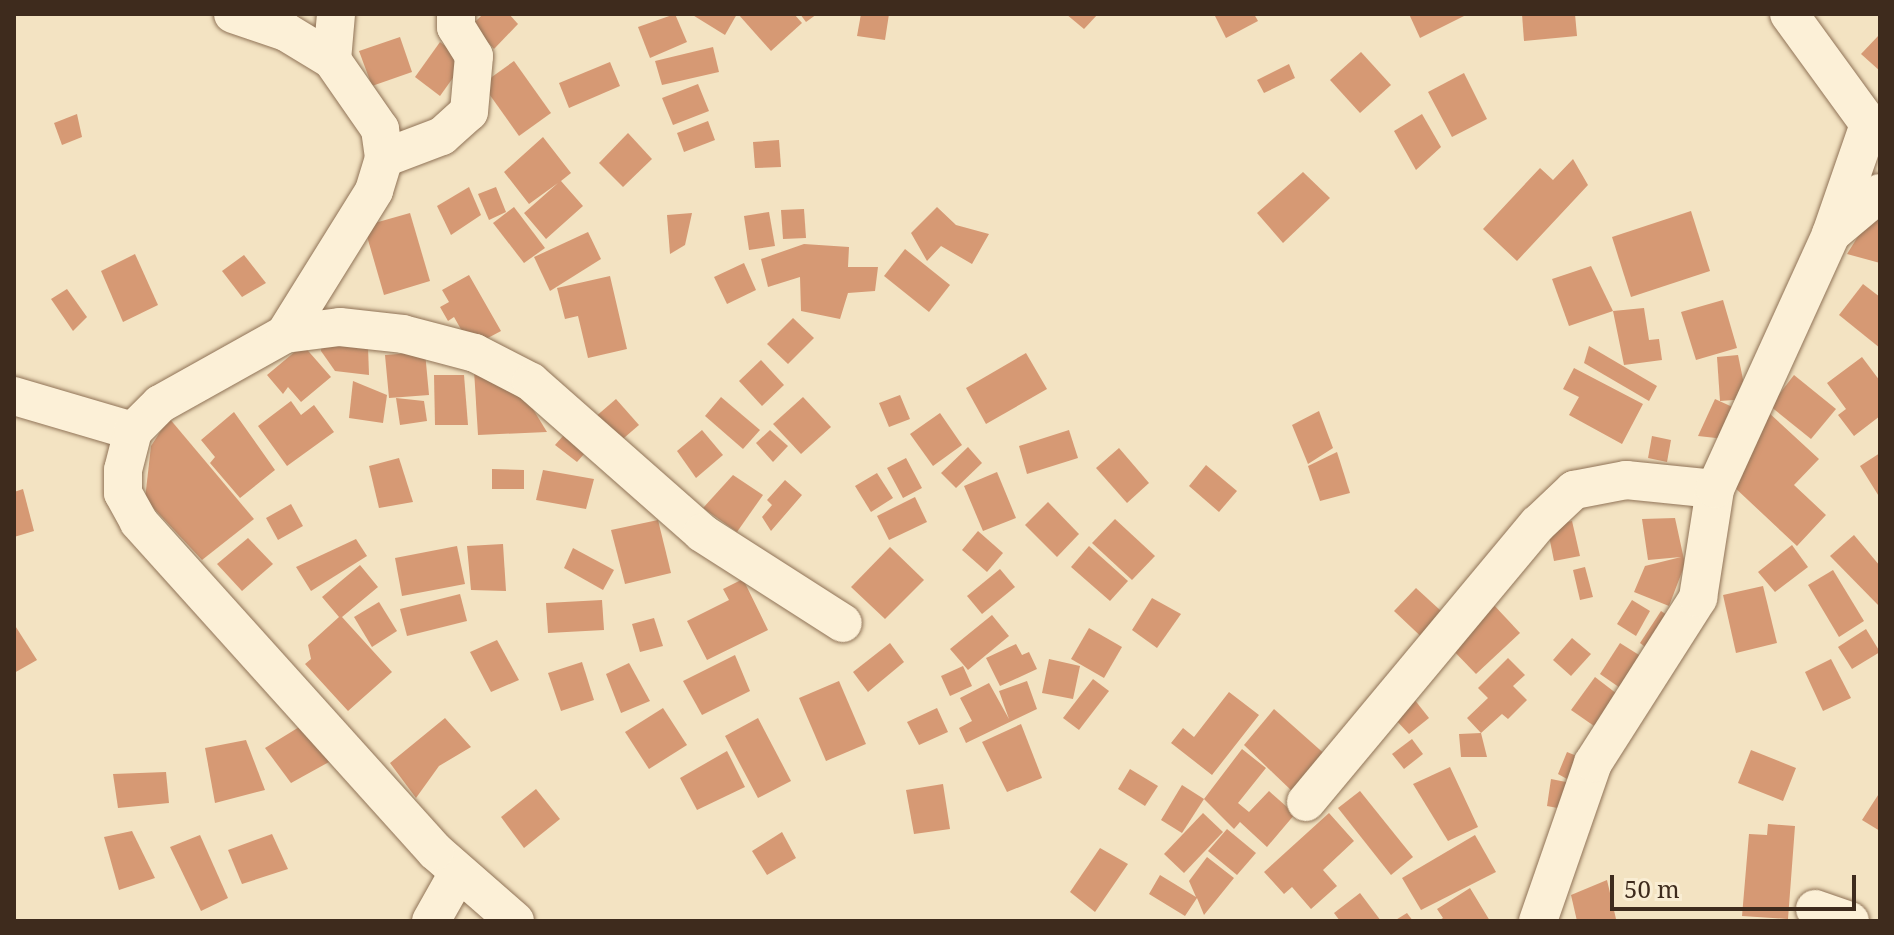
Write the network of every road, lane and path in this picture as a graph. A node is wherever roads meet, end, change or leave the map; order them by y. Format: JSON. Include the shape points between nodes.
{"nodes":[{"id":1,"x":233,"y":14,"type":"edge"},
{"id":2,"x":336,"y":14,"type":"edge"},
{"id":3,"x":456,"y":14,"type":"edge"},
{"id":4,"x":1789,"y":14,"type":"edge"},
{"id":5,"x":332,"y":60,"type":"junction"},
{"id":6,"x":384,"y":158,"type":"junction"},
{"id":7,"x":1880,"y":193,"type":"edge"},
{"id":8,"x":1831,"y":234,"type":"junction"},
{"id":9,"x":285,"y":334,"type":"junction"},
{"id":10,"x":14,"y":396,"type":"edge"},
{"id":11,"x":133,"y":431,"type":"junction"},
{"id":12,"x":1715,"y":489,"type":"junction"},
{"id":13,"x":843,"y":623,"type":"dead end"},
{"id":14,"x":1306,"y":802,"type":"dead end"},
{"id":15,"x":458,"y":873,"type":"junction"},
{"id":16,"x":431,"y":921,"type":"edge"},
{"id":17,"x":515,"y":921,"type":"edge"},
{"id":18,"x":1538,"y":921,"type":"edge"}],
"edges":[{"from":1,"to":5,"type":"street","via":[[286,32]]},
{"from":2,"to":5,"type":"street"},
{"from":3,"to":6,"type":"street","via":[[456,27],[474,56],[469,112],[442,136]]},
{"from":4,"to":8,"type":"street","via":[[1869,124]]},
{"from":5,"to":6,"type":"street","via":[[380,129]]},
{"from":6,"to":9,"type":"street","via":[[374,191]]},
{"from":7,"to":8,"type":"street"},
{"from":8,"to":12,"type":"street"},
{"from":9,"to":11,"type":"street","via":[[160,404]]},
{"from":9,"to":13,"type":"street","via":[[340,327],[403,334],[475,353],[531,382],[702,533]]},
{"from":10,"to":11,"type":"street"},
{"from":11,"to":15,"type":"street","via":[[123,493],[139,522]]},
{"from":12,"to":14,"type":"street","via":[[1626,480],[1574,490],[1538,524]]},
{"from":12,"to":18,"type":"street","via":[[1698,598],[1593,763]]},
{"from":15,"to":16,"type":"street"},
{"from":15,"to":17,"type":"street"}]}
